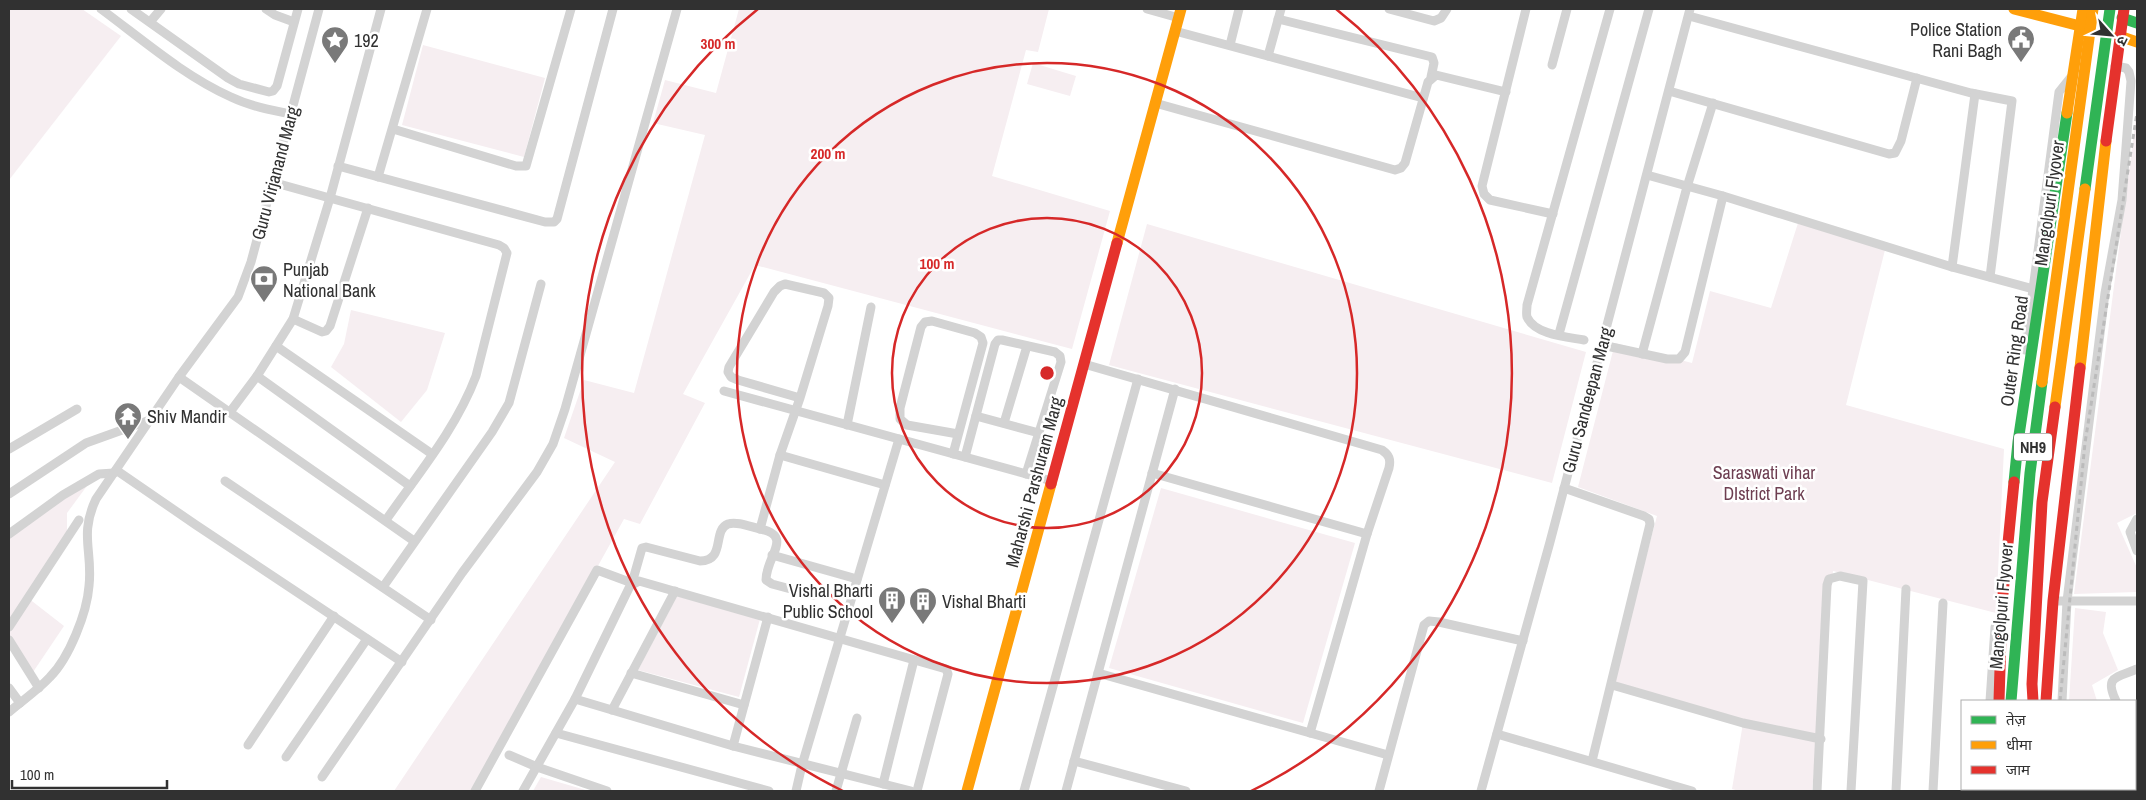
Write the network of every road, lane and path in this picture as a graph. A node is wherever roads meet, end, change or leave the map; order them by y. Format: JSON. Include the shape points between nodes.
{"nodes":[{"id":1,"x":101,"y":9,"type":"edge"},
{"id":2,"x":131,"y":9,"type":"edge"},
{"id":3,"x":161,"y":9,"type":"edge"},
{"id":4,"x":266,"y":9,"type":"edge"},
{"id":5,"x":298,"y":9,"type":"edge"},
{"id":6,"x":319,"y":9,"type":"edge"},
{"id":7,"x":381,"y":9,"type":"edge"},
{"id":8,"x":428,"y":9,"type":"edge"},
{"id":9,"x":571,"y":9,"type":"edge"},
{"id":10,"x":613,"y":9,"type":"edge"},
{"id":11,"x":677,"y":9,"type":"edge"},
{"id":12,"x":1146,"y":9,"type":"edge"},
{"id":13,"x":1239,"y":9,"type":"edge"},
{"id":14,"x":1281,"y":9,"type":"edge"},
{"id":15,"x":1389,"y":9,"type":"edge"},
{"id":16,"x":1447,"y":9,"type":"edge"},
{"id":17,"x":1526,"y":9,"type":"edge"},
{"id":18,"x":1567,"y":9,"type":"edge"},
{"id":19,"x":1610,"y":9,"type":"edge"},
{"id":20,"x":1649,"y":9,"type":"edge"},
{"id":21,"x":2014,"y":9,"type":"edge"},
{"id":22,"x":2083,"y":9,"type":"edge"},
{"id":23,"x":2093,"y":9,"type":"edge"},
{"id":24,"x":2110,"y":9,"type":"edge"},
{"id":25,"x":1690,"y":12,"type":"edge"},
{"id":26,"x":1180,"y":13,"type":"edge"},
{"id":27,"x":2123,"y":14,"type":"edge"},
{"id":28,"x":1278,"y":20,"type":"junction"},
{"id":29,"x":150,"y":22,"type":"junction"},
{"id":30,"x":294,"y":22,"type":"junction"},
{"id":31,"x":2137,"y":23,"type":"edge"},
{"id":32,"x":2080,"y":26,"type":"junction"},
{"id":33,"x":1175,"y":30,"type":"junction"},
{"id":34,"x":2119,"y":36,"type":"junction"},
{"id":35,"x":2137,"y":42,"type":"edge"},
{"id":36,"x":1230,"y":45,"type":"junction"},
{"id":37,"x":1268,"y":56,"type":"junction"},
{"id":38,"x":1552,"y":65,"type":"dead end"},
{"id":39,"x":2115,"y":66,"type":"junction"},
{"id":40,"x":2074,"y":72,"type":"junction"},
{"id":41,"x":1431,"y":77,"type":"junction"},
{"id":42,"x":1917,"y":78,"type":"junction"},
{"id":43,"x":1669,"y":91,"type":"junction"},
{"id":44,"x":1506,"y":92,"type":"junction"},
{"id":45,"x":1976,"y":94,"type":"junction"},
{"id":46,"x":1423,"y":98,"type":"junction"},
{"id":47,"x":1155,"y":103,"type":"junction"},
{"id":48,"x":1713,"y":103,"type":"junction"},
{"id":49,"x":291,"y":114,"type":"junction"},
{"id":50,"x":2066,"y":126,"type":"junction"},
{"id":51,"x":393,"y":129,"type":"junction"},
{"id":52,"x":2107,"y":132,"type":"junction"},
{"id":53,"x":338,"y":166,"type":"junction"},
{"id":54,"x":1647,"y":175,"type":"junction"},
{"id":55,"x":378,"y":177,"type":"junction"},
{"id":56,"x":272,"y":182,"type":"junction"},
{"id":57,"x":1687,"y":187,"type":"junction"},
{"id":58,"x":1723,"y":196,"type":"junction"},
{"id":59,"x":330,"y":198,"type":"junction"},
{"id":60,"x":368,"y":208,"type":"junction"},
{"id":61,"x":1553,"y":214,"type":"junction"},
{"id":62,"x":1952,"y":267,"type":"junction"},
{"id":63,"x":1990,"y":277,"type":"junction"},
{"id":64,"x":541,"y":284,"type":"dead end"},
{"id":65,"x":2033,"y":289,"type":"junction"},
{"id":66,"x":871,"y":306,"type":"dead end"},
{"id":67,"x":293,"y":319,"type":"junction"},
{"id":68,"x":1559,"y":334,"type":"junction"},
{"id":69,"x":1584,"y":340,"type":"dead end"},
{"id":70,"x":1602,"y":345,"type":"junction"},
{"id":71,"x":276,"y":346,"type":"junction"},
{"id":72,"x":1027,"y":346,"type":"junction"},
{"id":73,"x":1642,"y":354,"type":"junction"},
{"id":74,"x":1084,"y":364,"type":"junction"},
{"id":75,"x":257,"y":376,"type":"junction"},
{"id":76,"x":179,"y":377,"type":"junction"},
{"id":77,"x":1138,"y":379,"type":"junction"},
{"id":78,"x":1174,"y":389,"type":"junction"},
{"id":79,"x":724,"y":391,"type":"dead end"},
{"id":80,"x":800,"y":398,"type":"junction"},
{"id":81,"x":77,"y":409,"type":"dead end"},
{"id":82,"x":230,"y":412,"type":"junction"},
{"id":83,"x":796,"y":412,"type":"junction"},
{"id":84,"x":976,"y":416,"type":"junction"},
{"id":85,"x":150,"y":420,"type":"junction"},
{"id":86,"x":1004,"y":423,"type":"junction"},
{"id":87,"x":847,"y":425,"type":"junction"},
{"id":88,"x":1039,"y":433,"type":"junction"},
{"id":89,"x":958,"y":434,"type":"junction"},
{"id":90,"x":899,"y":439,"type":"junction"},
{"id":91,"x":9,"y":449,"type":"edge"},
{"id":92,"x":432,"y":454,"type":"junction"},
{"id":93,"x":954,"y":454,"type":"junction"},
{"id":94,"x":780,"y":455,"type":"junction"},
{"id":95,"x":965,"y":457,"type":"junction"},
{"id":96,"x":115,"y":471,"type":"junction"},
{"id":97,"x":1152,"y":473,"type":"junction"},
{"id":98,"x":1026,"y":474,"type":"junction"},
{"id":99,"x":226,"y":481,"type":"dead end"},
{"id":100,"x":1052,"y":481,"type":"junction"},
{"id":101,"x":885,"y":484,"type":"junction"},
{"id":102,"x":410,"y":486,"type":"junction"},
{"id":103,"x":1564,"y":488,"type":"junction"},
{"id":104,"x":9,"y":494,"type":"edge"},
{"id":105,"x":2137,"y":519,"type":"edge"},
{"id":106,"x":79,"y":520,"type":"dead end"},
{"id":107,"x":386,"y":520,"type":"junction"},
{"id":108,"x":760,"y":529,"type":"junction"},
{"id":109,"x":9,"y":534,"type":"edge"},
{"id":110,"x":1367,"y":534,"type":"junction"},
{"id":111,"x":414,"y":541,"type":"junction"},
{"id":112,"x":2137,"y":551,"type":"edge"},
{"id":113,"x":772,"y":556,"type":"junction"},
{"id":114,"x":857,"y":579,"type":"junction"},
{"id":115,"x":632,"y":583,"type":"junction"},
{"id":116,"x":383,"y":587,"type":"junction"},
{"id":117,"x":1906,"y":589,"type":"dead end"},
{"id":118,"x":675,"y":591,"type":"junction"},
{"id":119,"x":813,"y":595,"type":"dead end"},
{"id":120,"x":2053,"y":600,"type":"junction"},
{"id":121,"x":2067,"y":601,"type":"junction"},
{"id":122,"x":2137,"y":601,"type":"edge"},
{"id":123,"x":1943,"y":603,"type":"dead end"},
{"id":124,"x":334,"y":616,"type":"junction"},
{"id":125,"x":768,"y":617,"type":"junction"},
{"id":126,"x":430,"y":620,"type":"junction"},
{"id":127,"x":9,"y":627,"type":"edge"},
{"id":128,"x":840,"y":638,"type":"junction"},
{"id":129,"x":367,"y":639,"type":"junction"},
{"id":130,"x":9,"y":640,"type":"edge"},
{"id":131,"x":1522,"y":641,"type":"junction"},
{"id":132,"x":914,"y":660,"type":"junction"},
{"id":133,"x":402,"y":662,"type":"junction"},
{"id":134,"x":2137,"y":669,"type":"edge"},
{"id":135,"x":632,"y":673,"type":"junction"},
{"id":136,"x":1098,"y":674,"type":"junction"},
{"id":137,"x":1612,"y":685,"type":"junction"},
{"id":138,"x":9,"y":688,"type":"edge"},
{"id":139,"x":39,"y":688,"type":"junction"},
{"id":140,"x":575,"y":699,"type":"junction"},
{"id":141,"x":1990,"y":700,"type":"edge"},
{"id":142,"x":1999,"y":700,"type":"edge"},
{"id":143,"x":2011,"y":700,"type":"edge"},
{"id":144,"x":2033,"y":700,"type":"edge"},
{"id":145,"x":2046,"y":700,"type":"edge"},
{"id":146,"x":2062,"y":700,"type":"edge"},
{"id":147,"x":2116,"y":700,"type":"edge"},
{"id":148,"x":20,"y":703,"type":"junction"},
{"id":149,"x":744,"y":705,"type":"junction"},
{"id":150,"x":612,"y":710,"type":"junction"},
{"id":151,"x":9,"y":712,"type":"edge"},
{"id":152,"x":857,"y":718,"type":"dead end"},
{"id":153,"x":556,"y":733,"type":"junction"},
{"id":154,"x":1310,"y":734,"type":"junction"},
{"id":155,"x":1497,"y":734,"type":"junction"},
{"id":156,"x":1821,"y":739,"type":"junction"},
{"id":157,"x":248,"y":745,"type":"dead end"},
{"id":158,"x":732,"y":746,"type":"junction"},
{"id":159,"x":509,"y":755,"type":"dead end"},
{"id":160,"x":1388,"y":755,"type":"junction"},
{"id":161,"x":286,"y":757,"type":"dead end"},
{"id":162,"x":1074,"y":761,"type":"junction"},
{"id":163,"x":1592,"y":761,"type":"junction"},
{"id":164,"x":802,"y":765,"type":"junction"},
{"id":165,"x":537,"y":767,"type":"junction"},
{"id":166,"x":840,"y":774,"type":"junction"},
{"id":167,"x":322,"y":777,"type":"dead end"},
{"id":168,"x":883,"y":784,"type":"junction"},
{"id":169,"x":475,"y":791,"type":"edge"},
{"id":170,"x":524,"y":791,"type":"edge"},
{"id":171,"x":607,"y":791,"type":"edge"},
{"id":172,"x":769,"y":791,"type":"edge"},
{"id":173,"x":796,"y":791,"type":"edge"},
{"id":174,"x":836,"y":791,"type":"edge"},
{"id":175,"x":911,"y":791,"type":"edge"},
{"id":176,"x":917,"y":791,"type":"edge"},
{"id":177,"x":967,"y":791,"type":"edge"},
{"id":178,"x":1024,"y":791,"type":"edge"},
{"id":179,"x":1066,"y":791,"type":"edge"},
{"id":180,"x":1186,"y":791,"type":"edge"},
{"id":181,"x":1379,"y":791,"type":"edge"},
{"id":182,"x":1481,"y":791,"type":"edge"},
{"id":183,"x":1692,"y":791,"type":"edge"},
{"id":184,"x":1817,"y":791,"type":"edge"},
{"id":185,"x":1852,"y":791,"type":"edge"},
{"id":186,"x":1896,"y":791,"type":"edge"},
{"id":187,"x":1933,"y":791,"type":"edge"}],
"edges":[{"from":1,"to":49,"type":"street","via":[[213,88],[261,108]]},
{"from":2,"to":29,"type":"street"},
{"from":3,"to":29,"type":"street"},
{"from":4,"to":30,"type":"street"},
{"from":5,"to":30,"type":"street"},
{"from":6,"to":49,"type":"street","name":"Guru Virjanand Marg"},
{"from":7,"to":53,"type":"street"},
{"from":8,"to":51,"type":"street"},
{"from":9,"to":51,"type":"street","via":[[526,166],[516,166]]},
{"from":10,"to":55,"type":"street","via":[[554,222]]},
{"from":11,"to":126,"type":"street","via":[[553,444],[538,472]]},
{"from":12,"to":26,"type":"street"},
{"from":13,"to":36,"type":"street"},
{"from":14,"to":28,"type":"street"},
{"from":15,"to":16,"type":"street","via":[[1434,21],[1441,18]]},
{"from":17,"to":44,"type":"street"},
{"from":18,"to":38,"type":"street"},
{"from":19,"to":61,"type":"street"},
{"from":20,"to":68,"type":"street"},
{"from":21,"to":32,"type":"main road"},
{"from":22,"to":32,"type":"main road","name":"Outer Ring Road"},
{"from":23,"to":143,"type":"main road","name":"Mangolpuri Flyover","number":"NH9","via":[[2030,473]]},
{"from":24,"to":144,"type":"main road","name":"Mangolpuri Flyover","via":[[2042,502]]},
{"from":25,"to":42,"type":"street"},
{"from":25,"to":43,"type":"street","name":"Guru Sandeepan Marg"},
{"from":26,"to":33,"type":"main road","name":"Maharshi Parshuram Marg"},
{"from":27,"to":31,"type":"main road"},
{"from":27,"to":34,"type":"main road"},
{"from":28,"to":37,"type":"street"},
{"from":28,"to":41,"type":"street","via":[[1432,57]]},
{"from":29,"to":30,"type":"street","via":[[228,78],[270,92],[277,86]]},
{"from":32,"to":40,"type":"main road","name":"Outer Ring Road"},
{"from":33,"to":36,"type":"street"},
{"from":33,"to":47,"type":"main road","name":"Maharshi Parshuram Marg"},
{"from":34,"to":35,"type":"main road"},
{"from":34,"to":39,"type":"main road"},
{"from":36,"to":37,"type":"street"},
{"from":37,"to":46,"type":"street"},
{"from":39,"to":52,"type":"main road"},
{"from":39,"to":121,"type":"street","via":[[2126,68],[2130,80],[2122,200],[2105,293]]},
{"from":40,"to":50,"type":"main road","name":"Outer Ring Road"},
{"from":40,"to":65,"type":"street","via":[[2059,92]]},
{"from":41,"to":44,"type":"street","via":[[1436,75]]},
{"from":41,"to":46,"type":"street"},
{"from":42,"to":45,"type":"street"},
{"from":42,"to":48,"type":"street","via":[[1901,141],[1895,153],[1889,154]]},
{"from":43,"to":48,"type":"street"},
{"from":43,"to":54,"type":"street","name":"Guru Sandeepan Marg"},
{"from":44,"to":61,"type":"street","via":[[1482,186],[1484,194],[1490,200]]},
{"from":45,"to":62,"type":"street"},
{"from":45,"to":63,"type":"street","via":[[2012,101]]},
{"from":46,"to":47,"type":"street","via":[[1405,163],[1395,170]]},
{"from":47,"to":74,"type":"main road","name":"Maharshi Parshuram Marg"},
{"from":48,"to":57,"type":"street"},
{"from":49,"to":56,"type":"street","name":"Guru Virjanand Marg"},
{"from":50,"to":52,"type":"main road","via":[[2071,134],[2087,141],[2098,139]]},
{"from":50,"to":142,"type":"main road","name":"Outer Ring Road","via":[[2018,442],[2002,604]]},
{"from":51,"to":55,"type":"street"},
{"from":52,"to":120,"type":"main road"},
{"from":53,"to":55,"type":"street"},
{"from":53,"to":59,"type":"street"},
{"from":54,"to":57,"type":"street"},
{"from":54,"to":70,"type":"street","name":"Guru Sandeepan Marg"},
{"from":56,"to":59,"type":"street"},
{"from":56,"to":76,"type":"street","name":"Guru Virjanand Marg","via":[[238,297]]},
{"from":57,"to":58,"type":"street"},
{"from":57,"to":73,"type":"street"},
{"from":58,"to":62,"type":"street"},
{"from":58,"to":73,"type":"street","via":[[1685,352],[1679,359]]},
{"from":59,"to":60,"type":"street"},
{"from":59,"to":67,"type":"street"},
{"from":60,"to":67,"type":"street","via":[[330,326],[322,332]]},
{"from":60,"to":92,"type":"street","via":[[499,245],[507,253],[476,376],[458,417]]},
{"from":61,"to":68,"type":"street","via":[[1527,305],[1527,316],[1541,330]]},
{"from":62,"to":63,"type":"street"},
{"from":63,"to":65,"type":"street"},
{"from":64,"to":111,"type":"street","via":[[509,403]]},
{"from":65,"to":141,"type":"street","via":[[1997,584]]},
{"from":66,"to":87,"type":"street"},
{"from":67,"to":71,"type":"street"},
{"from":68,"to":69,"type":"street"},
{"from":70,"to":73,"type":"street"},
{"from":70,"to":103,"type":"street","name":"Guru Sandeepan Marg"},
{"from":71,"to":75,"type":"street"},
{"from":71,"to":92,"type":"street"},
{"from":72,"to":84,"type":"street","via":[[1002,340],[995,344]]},
{"from":72,"to":86,"type":"street"},
{"from":72,"to":88,"type":"street","via":[[1055,352],[1061,362]]},
{"from":74,"to":77,"type":"street"},
{"from":74,"to":100,"type":"main road","name":"Maharshi Parshuram Marg"},
{"from":75,"to":82,"type":"street"},
{"from":75,"to":102,"type":"street"},
{"from":76,"to":82,"type":"street"},
{"from":76,"to":85,"type":"street","name":"Guru Virjanand Marg"},
{"from":77,"to":78,"type":"street"},
{"from":77,"to":178,"type":"street"},
{"from":78,"to":97,"type":"street"},
{"from":78,"to":110,"type":"street","via":[[1388,454],[1389,468]]},
{"from":79,"to":83,"type":"street"},
{"from":80,"to":80,"type":"street","via":[[829,298],[824,293],[786,284],[774,292],[728,372],[738,380]]},
{"from":80,"to":83,"type":"street"},
{"from":81,"to":91,"type":"street"},
{"from":82,"to":107,"type":"street"},
{"from":83,"to":87,"type":"street"},
{"from":83,"to":94,"type":"street"},
{"from":84,"to":86,"type":"street"},
{"from":84,"to":95,"type":"street"},
{"from":85,"to":96,"type":"street","name":"Guru Virjanand Marg"},
{"from":85,"to":104,"type":"street","via":[[86,443]]},
{"from":86,"to":88,"type":"street"},
{"from":87,"to":90,"type":"street"},
{"from":88,"to":98,"type":"street"},
{"from":89,"to":89,"type":"street","via":[[907,424],[900,419],[900,408],[925,322],[976,332],[981,337]]},
{"from":89,"to":93,"type":"street"},
{"from":90,"to":93,"type":"street"},
{"from":90,"to":101,"type":"street"},
{"from":92,"to":102,"type":"street"},
{"from":93,"to":95,"type":"street"},
{"from":94,"to":101,"type":"street"},
{"from":94,"to":108,"type":"street"},
{"from":95,"to":98,"type":"street"},
{"from":96,"to":109,"type":"street","via":[[98,474]]},
{"from":96,"to":124,"type":"street"},
{"from":96,"to":139,"type":"street","name":"Guru Virjanand Marg","via":[[89,515],[86,529],[90,585],[76,634],[52,676]]},
{"from":97,"to":110,"type":"street"},
{"from":97,"to":136,"type":"street"},
{"from":98,"to":100,"type":"street"},
{"from":99,"to":116,"type":"street"},
{"from":100,"to":177,"type":"main road","name":"Maharshi Parshuram Marg"},
{"from":101,"to":114,"type":"street"},
{"from":102,"to":107,"type":"street"},
{"from":103,"to":131,"type":"street","name":"Guru Sandeepan Marg"},
{"from":103,"to":137,"type":"street","via":[[1649,519]]},
{"from":105,"to":112,"type":"street","via":[[2130,532]]},
{"from":106,"to":127,"type":"street"},
{"from":107,"to":111,"type":"street"},
{"from":108,"to":113,"type":"street","via":[[776,535],[778,540]]},
{"from":108,"to":115,"type":"street","via":[[726,524],[713,557],[707,561],[642,548]]},
{"from":110,"to":154,"type":"street"},
{"from":111,"to":116,"type":"street"},
{"from":113,"to":114,"type":"street"},
{"from":113,"to":119,"type":"street","via":[[766,580]]},
{"from":114,"to":128,"type":"street"},
{"from":115,"to":118,"type":"street","via":[[638,581]]},
{"from":115,"to":140,"type":"street"},
{"from":115,"to":169,"type":"street","via":[[597,570]]},
{"from":116,"to":126,"type":"street"},
{"from":117,"to":186,"type":"street"},
{"from":118,"to":125,"type":"street"},
{"from":118,"to":135,"type":"street"},
{"from":120,"to":121,"type":"street"},
{"from":120,"to":145,"type":"main road"},
{"from":121,"to":122,"type":"street"},
{"from":121,"to":146,"type":"street"},
{"from":123,"to":187,"type":"street"},
{"from":124,"to":129,"type":"street"},
{"from":124,"to":157,"type":"street"},
{"from":125,"to":128,"type":"street"},
{"from":125,"to":149,"type":"street"},
{"from":126,"to":133,"type":"street"},
{"from":128,"to":132,"type":"street"},
{"from":128,"to":164,"type":"street"},
{"from":129,"to":133,"type":"street"},
{"from":129,"to":161,"type":"street"},
{"from":130,"to":139,"type":"street"},
{"from":131,"to":155,"type":"street","name":"Guru Sandeepan Marg"},
{"from":131,"to":160,"type":"street","via":[[1439,622],[1424,625]]},
{"from":132,"to":168,"type":"street"},
{"from":132,"to":176,"type":"street","via":[[943,667],[948,674]]},
{"from":133,"to":167,"type":"street"},
{"from":134,"to":147,"type":"street","via":[[2110,684]]},
{"from":135,"to":149,"type":"street"},
{"from":135,"to":150,"type":"street"},
{"from":136,"to":154,"type":"street"},
{"from":136,"to":162,"type":"street"},
{"from":137,"to":156,"type":"street","via":[[1743,723]]},
{"from":137,"to":163,"type":"street"},
{"from":138,"to":148,"type":"street"},
{"from":139,"to":148,"type":"street","name":"Guru Virjanand Marg"},
{"from":140,"to":150,"type":"street"},
{"from":140,"to":153,"type":"street"},
{"from":148,"to":151,"type":"street","name":"Guru Virjanand Marg"},
{"from":149,"to":158,"type":"street"},
{"from":150,"to":158,"type":"street"},
{"from":152,"to":166,"type":"street"},
{"from":153,"to":165,"type":"street"},
{"from":153,"to":172,"type":"street"},
{"from":154,"to":160,"type":"street"},
{"from":155,"to":163,"type":"street"},
{"from":155,"to":182,"type":"street","name":"Guru Sandeepan Marg"},
{"from":156,"to":184,"type":"street"},
{"from":156,"to":185,"type":"street","via":[[1827,585],[1829,579],[1840,576],[1863,581]]},
{"from":158,"to":164,"type":"street"},
{"from":159,"to":165,"type":"street"},
{"from":160,"to":181,"type":"street"},
{"from":162,"to":179,"type":"street"},
{"from":162,"to":180,"type":"street"},
{"from":163,"to":183,"type":"street"},
{"from":164,"to":166,"type":"street"},
{"from":164,"to":173,"type":"street"},
{"from":165,"to":170,"type":"street"},
{"from":165,"to":171,"type":"street"},
{"from":166,"to":168,"type":"street"},
{"from":166,"to":174,"type":"street"},
{"from":168,"to":175,"type":"street"}]}
